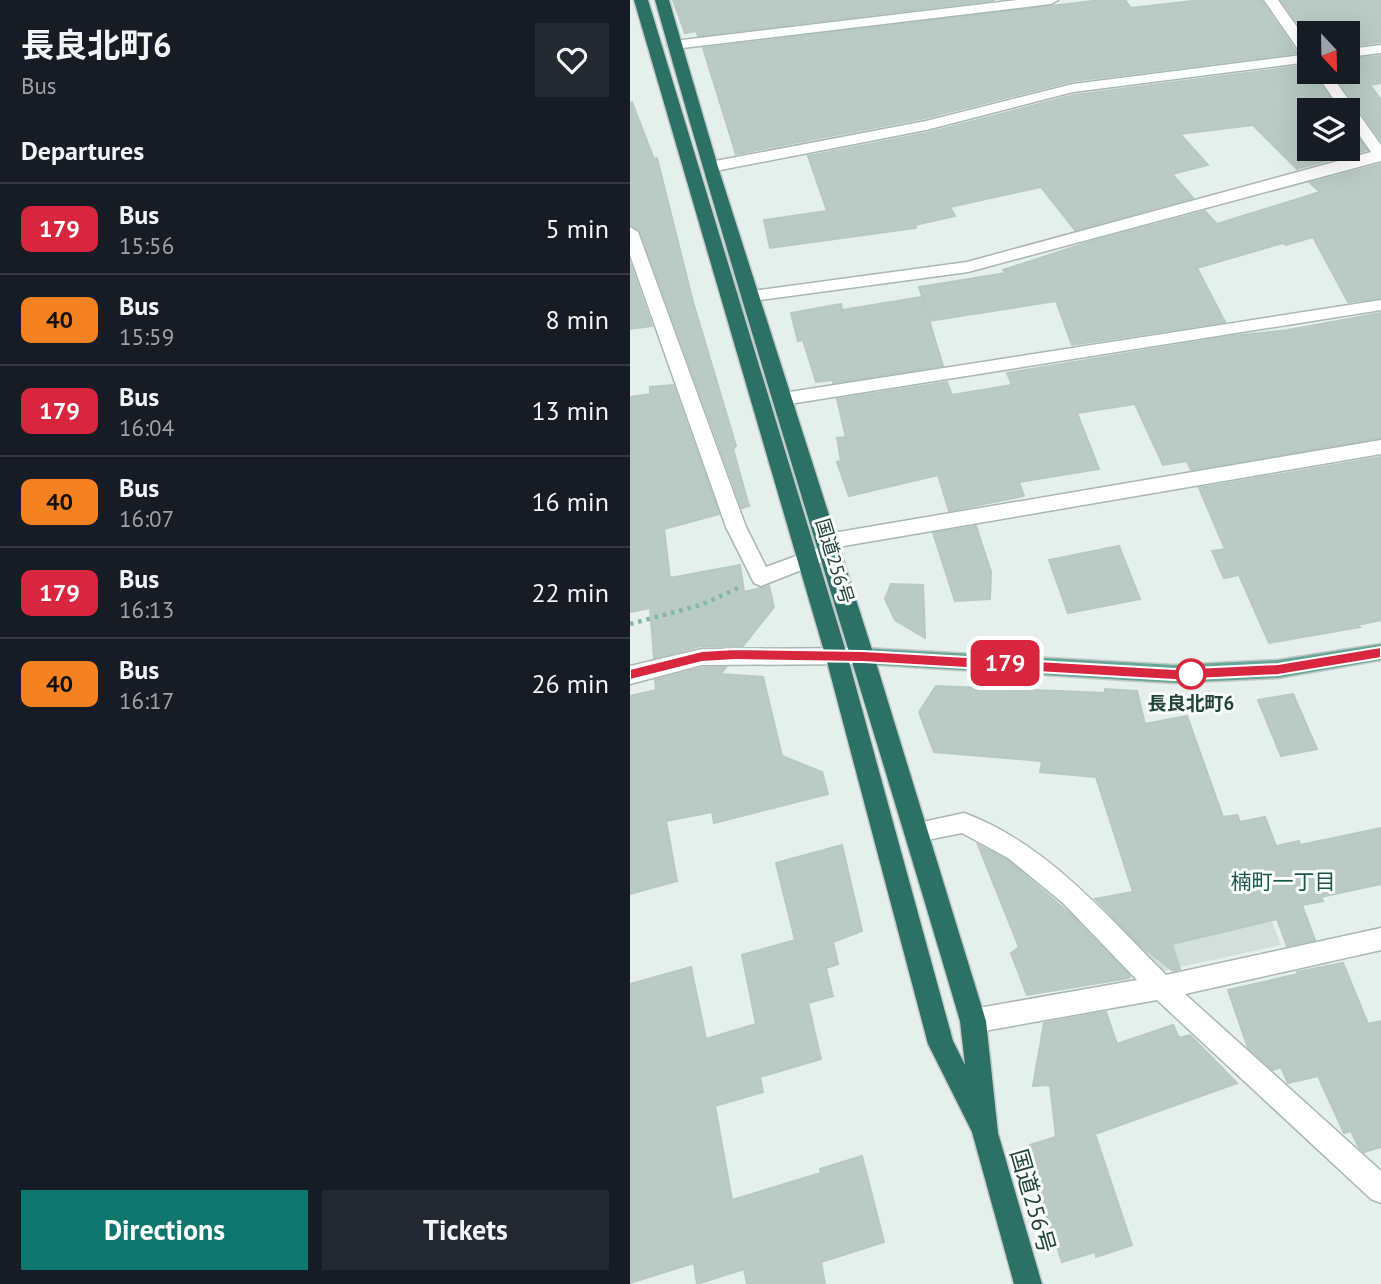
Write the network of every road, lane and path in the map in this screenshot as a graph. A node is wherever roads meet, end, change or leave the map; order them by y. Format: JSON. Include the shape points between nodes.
{"nodes":[{"id":1,"x":641,"y":0,"type":"edge"},
{"id":2,"x":662,"y":0,"type":"edge"},
{"id":3,"x":1051,"y":0,"type":"edge"},
{"id":4,"x":1272,"y":0,"type":"edge"},
{"id":5,"x":1297,"y":38,"type":"edge"},
{"id":6,"x":674,"y":46,"type":"junction"},
{"id":7,"x":1381,"y":49,"type":"edge"},
{"id":8,"x":1360,"y":52,"type":"edge"},
{"id":9,"x":1297,"y":58,"type":"edge"},
{"id":10,"x":1330,"y":84,"type":"edge"},
{"id":11,"x":1380,"y":155,"type":"edge"},
{"id":12,"x":710,"y":167,"type":"junction"},
{"id":13,"x":630,"y":232,"type":"edge"},
{"id":14,"x":752,"y":296,"type":"junction"},
{"id":15,"x":1381,"y":305,"type":"edge"},
{"id":16,"x":783,"y":399,"type":"junction"},
{"id":17,"x":1381,"y":447,"type":"edge"},
{"id":18,"x":829,"y":546,"type":"junction"},
{"id":19,"x":807,"y":558,"type":"junction"},
{"id":20,"x":761,"y":578,"type":"junction"},
{"id":21,"x":630,"y":624,"type":"edge"},
{"id":22,"x":1381,"y":652,"type":"edge"},
{"id":23,"x":863,"y":656,"type":"junction"},
{"id":24,"x":837,"y":658,"type":"junction"},
{"id":25,"x":630,"y":675,"type":"edge"},
{"id":26,"x":917,"y":832,"type":"junction"},
{"id":27,"x":1381,"y":939,"type":"edge"},
{"id":28,"x":1160,"y":988,"type":"junction"},
{"id":29,"x":973,"y":1021,"type":"junction"},
{"id":30,"x":985,"y":1133,"type":"junction"},
{"id":31,"x":1381,"y":1189,"type":"edge"},
{"id":32,"x":1028,"y":1284,"type":"edge"}],
"edges":[{"from":1,"to":19,"type":"highway","name":"国道256号"},
{"from":2,"to":6,"type":"highway","name":"国道256号"},
{"from":3,"to":6,"type":"street"},
{"from":4,"to":5,"type":"street"},
{"from":6,"to":12,"type":"highway","name":"国道256号"},
{"from":7,"to":8,"type":"street"},
{"from":9,"to":12,"type":"street","via":[[1073,88],[926,125]]},
{"from":10,"to":11,"type":"street"},
{"from":11,"to":14,"type":"street","via":[[968,267]]},
{"from":12,"to":14,"type":"highway","name":"国道256号"},
{"from":13,"to":20,"type":"street","via":[[736,527]]},
{"from":14,"to":16,"type":"highway","name":"国道256号"},
{"from":15,"to":16,"type":"street"},
{"from":16,"to":18,"type":"highway","name":"国道256号"},
{"from":17,"to":18,"type":"street"},
{"from":18,"to":19,"type":"street"},
{"from":18,"to":23,"type":"highway","name":"国道256号"},
{"from":19,"to":20,"type":"street"},
{"from":19,"to":24,"type":"highway","name":"国道256号"},
{"from":20,"to":21,"type":"path","via":[[701,605]]},
{"from":22,"to":23,"type":"main road","via":[[1278,669],[1174,674]]},
{"from":23,"to":24,"type":"street"},
{"from":23,"to":26,"type":"highway","name":"国道256号"},
{"from":24,"to":25,"type":"street","via":[[702,657]]},
{"from":24,"to":30,"type":"highway","name":"国道256号","via":[[940,1044]]},
{"from":26,"to":28,"type":"street","via":[[964,823],[1016,851],[1071,895]]},
{"from":26,"to":29,"type":"highway","name":"国道256号"},
{"from":27,"to":28,"type":"street"},
{"from":28,"to":29,"type":"street"},
{"from":28,"to":31,"type":"street"},
{"from":29,"to":30,"type":"highway","name":"国道256号"},
{"from":30,"to":32,"type":"highway","name":"国道256号"}]}
